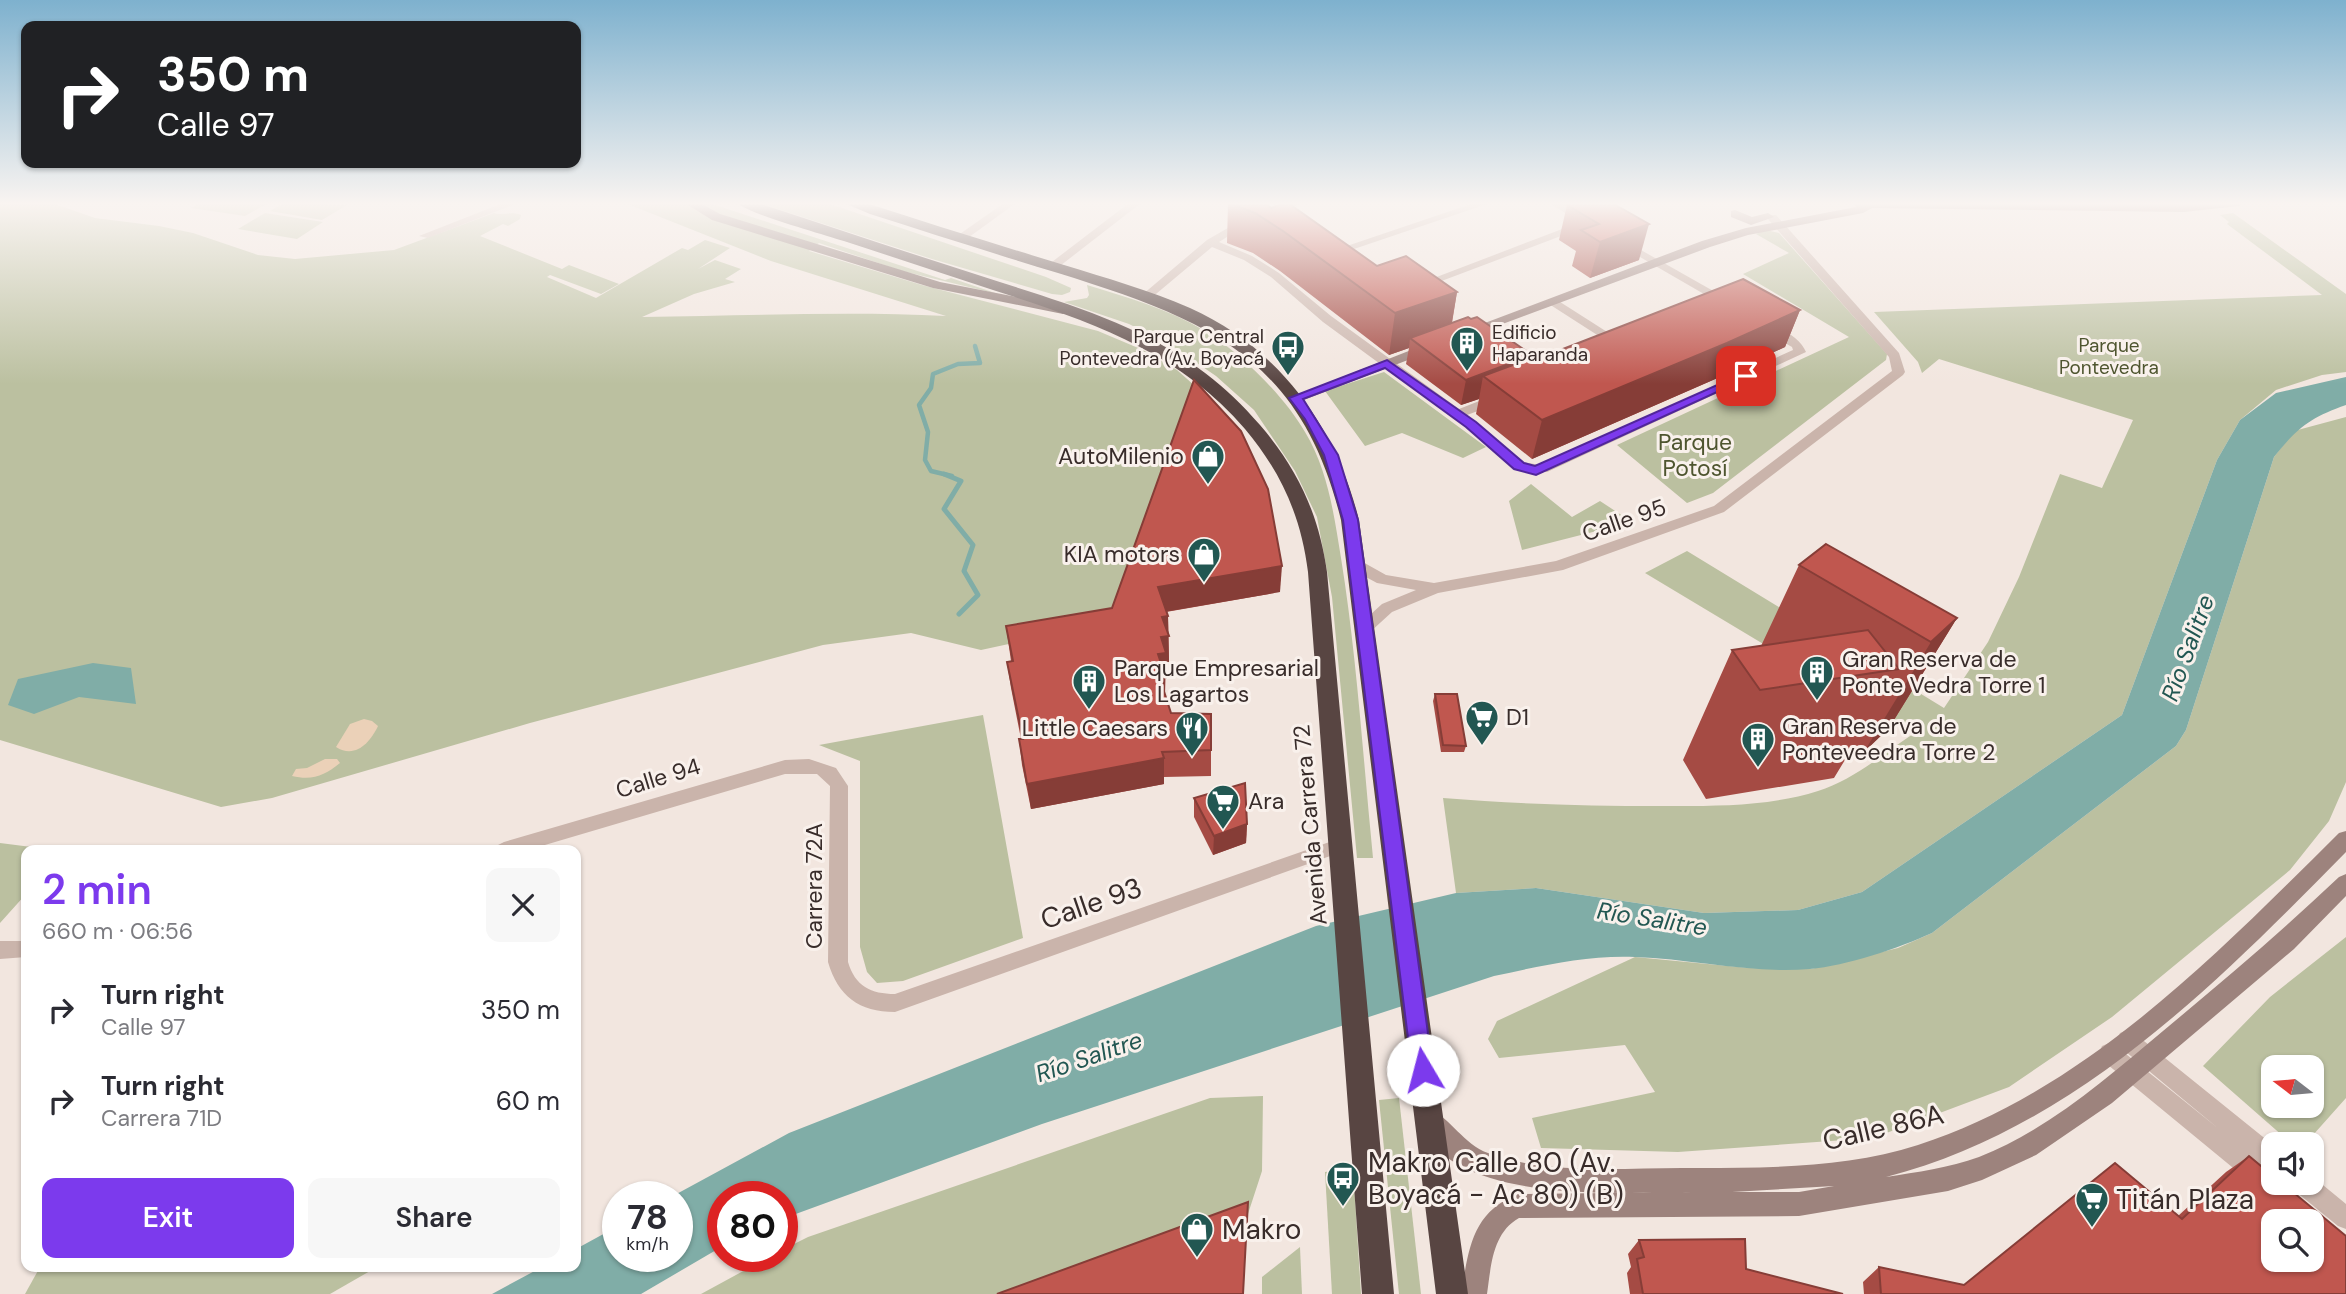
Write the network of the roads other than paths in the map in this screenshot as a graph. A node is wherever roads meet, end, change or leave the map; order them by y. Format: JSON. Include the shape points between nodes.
{"nodes":[{"id":1,"x":866,"y":263,"type":"edge"},
{"id":2,"x":928,"y":263,"type":"edge"},
{"id":3,"x":1014,"y":263,"type":"edge"},
{"id":4,"x":1040,"y":263,"type":"edge"},
{"id":5,"x":1057,"y":263,"type":"edge"},
{"id":6,"x":1186,"y":263,"type":"edge"},
{"id":7,"x":1257,"y":263,"type":"edge"},
{"id":8,"x":1487,"y":263,"type":"edge"},
{"id":9,"x":1653,"y":263,"type":"edge"},
{"id":10,"x":1659,"y":263,"type":"edge"},
{"id":11,"x":1814,"y":263,"type":"edge"},
{"id":12,"x":1052,"y":267,"type":"junction"},
{"id":13,"x":1412,"y":294,"type":"edge"},
{"id":14,"x":1146,"y":297,"type":"junction"},
{"id":15,"x":1079,"y":300,"type":"junction"},
{"id":16,"x":1553,"y":302,"type":"junction"},
{"id":17,"x":1728,"y":309,"type":"edge"},
{"id":18,"x":1755,"y":319,"type":"edge"},
{"id":19,"x":1609,"y":337,"type":"edge"},
{"id":20,"x":1387,"y":363,"type":"junction"},
{"id":21,"x":1513,"y":392,"type":"edge"},
{"id":22,"x":1296,"y":398,"type":"junction"},
{"id":23,"x":1457,"y":414,"type":"junction"},
{"id":24,"x":1356,"y":565,"type":"junction"},
{"id":25,"x":1434,"y":588,"type":"junction"},
{"id":26,"x":1364,"y":629,"type":"junction"},
{"id":27,"x":827,"y":772,"type":"joint"},
{"id":28,"x":2346,"y":839,"type":"edge"},
{"id":29,"x":521,"y":845,"type":"edge"},
{"id":30,"x":1341,"y":845,"type":"junction"},
{"id":31,"x":2346,"y":883,"type":"edge"},
{"id":32,"x":21,"y":949,"type":"edge"},
{"id":33,"x":0,"y":950,"type":"edge"},
{"id":34,"x":860,"y":998,"type":"joint"},
{"id":35,"x":2118,"y":1047,"type":"junction"},
{"id":36,"x":2141,"y":1065,"type":"junction"},
{"id":37,"x":1429,"y":1120,"type":"junction"},
{"id":38,"x":2261,"y":1150,"type":"edge"},
{"id":39,"x":2261,"y":1176,"type":"edge"},
{"id":40,"x":2301,"y":1195,"type":"edge"},
{"id":41,"x":2341,"y":1227,"type":"edge"},
{"id":42,"x":1378,"y":1294,"type":"edge"},
{"id":43,"x":1452,"y":1294,"type":"edge"},
{"id":44,"x":1474,"y":1294,"type":"edge"}],
"edges":[{"from":1,"to":15,"type":"main road","via":[[937,285]]},
{"from":2,"to":15,"type":"highway","name":"Avenida Carrera 72"},
{"from":3,"to":15,"type":"highway","via":[[1072,283]]},
{"from":4,"to":12,"type":"highway"},
{"from":5,"to":12,"type":"street"},
{"from":6,"to":14,"type":"street"},
{"from":7,"to":20,"type":"street"},
{"from":8,"to":13,"type":"street"},
{"from":9,"to":16,"type":"street"},
{"from":10,"to":17,"type":"street"},
{"from":11,"to":25,"type":"street","name":"Calle 95","via":[[1899,364],[1899,372],[1719,509],[1559,566]]},
{"from":12,"to":14,"type":"highway"},
{"from":14,"to":22,"type":"highway","via":[[1221,332]]},
{"from":15,"to":30,"type":"highway","name":"Avenida Carrera 72","via":[[1201,374],[1252,424],[1290,478],[1313,543]]},
{"from":16,"to":19,"type":"street"},
{"from":16,"to":20,"type":"street"},
{"from":18,"to":23,"type":"street","via":[[1797,345],[1800,352],[1542,469],[1519,466]]},
{"from":20,"to":22,"type":"street"},
{"from":20,"to":23,"type":"street"},
{"from":21,"to":23,"type":"street"},
{"from":22,"to":24,"type":"highway","via":[[1337,469]]},
{"from":24,"to":25,"type":"street","name":"Calle 95","via":[[1382,579]]},
{"from":24,"to":26,"type":"highway"},
{"from":25,"to":26,"type":"street","name":"Calle 95","via":[[1387,608]]},
{"from":26,"to":37,"type":"highway"},
{"from":27,"to":29,"type":"street","name":"Calle 94","via":[[802,764],[785,767]]},
{"from":27,"to":34,"type":"street","name":"Carrera 72A","via":[[839,786],[838,962],[841,977]]},
{"from":28,"to":35,"type":"street","name":"Calle 86A","via":[[2252,934]]},
{"from":30,"to":34,"type":"street","name":"Calle 93","via":[[895,1003],[877,1004]]},
{"from":30,"to":42,"type":"highway","name":"Avenida Carrera 72"},
{"from":31,"to":36,"type":"street","via":[[2286,942]]},
{"from":32,"to":33,"type":"street"},
{"from":35,"to":36,"type":"street"},
{"from":35,"to":37,"type":"street","name":"Calle 86A","via":[[2027,1108],[1955,1144],[1871,1168],[1778,1180],[1604,1180],[1512,1172],[1471,1159]]},
{"from":36,"to":38,"type":"street"},
{"from":36,"to":39,"type":"street"},
{"from":36,"to":44,"type":"street","via":[[2027,1147],[1948,1179],[1799,1204],[1545,1204],[1507,1210],[1487,1233]]},
{"from":37,"to":43,"type":"highway"},
{"from":40,"to":41,"type":"street"}]}
